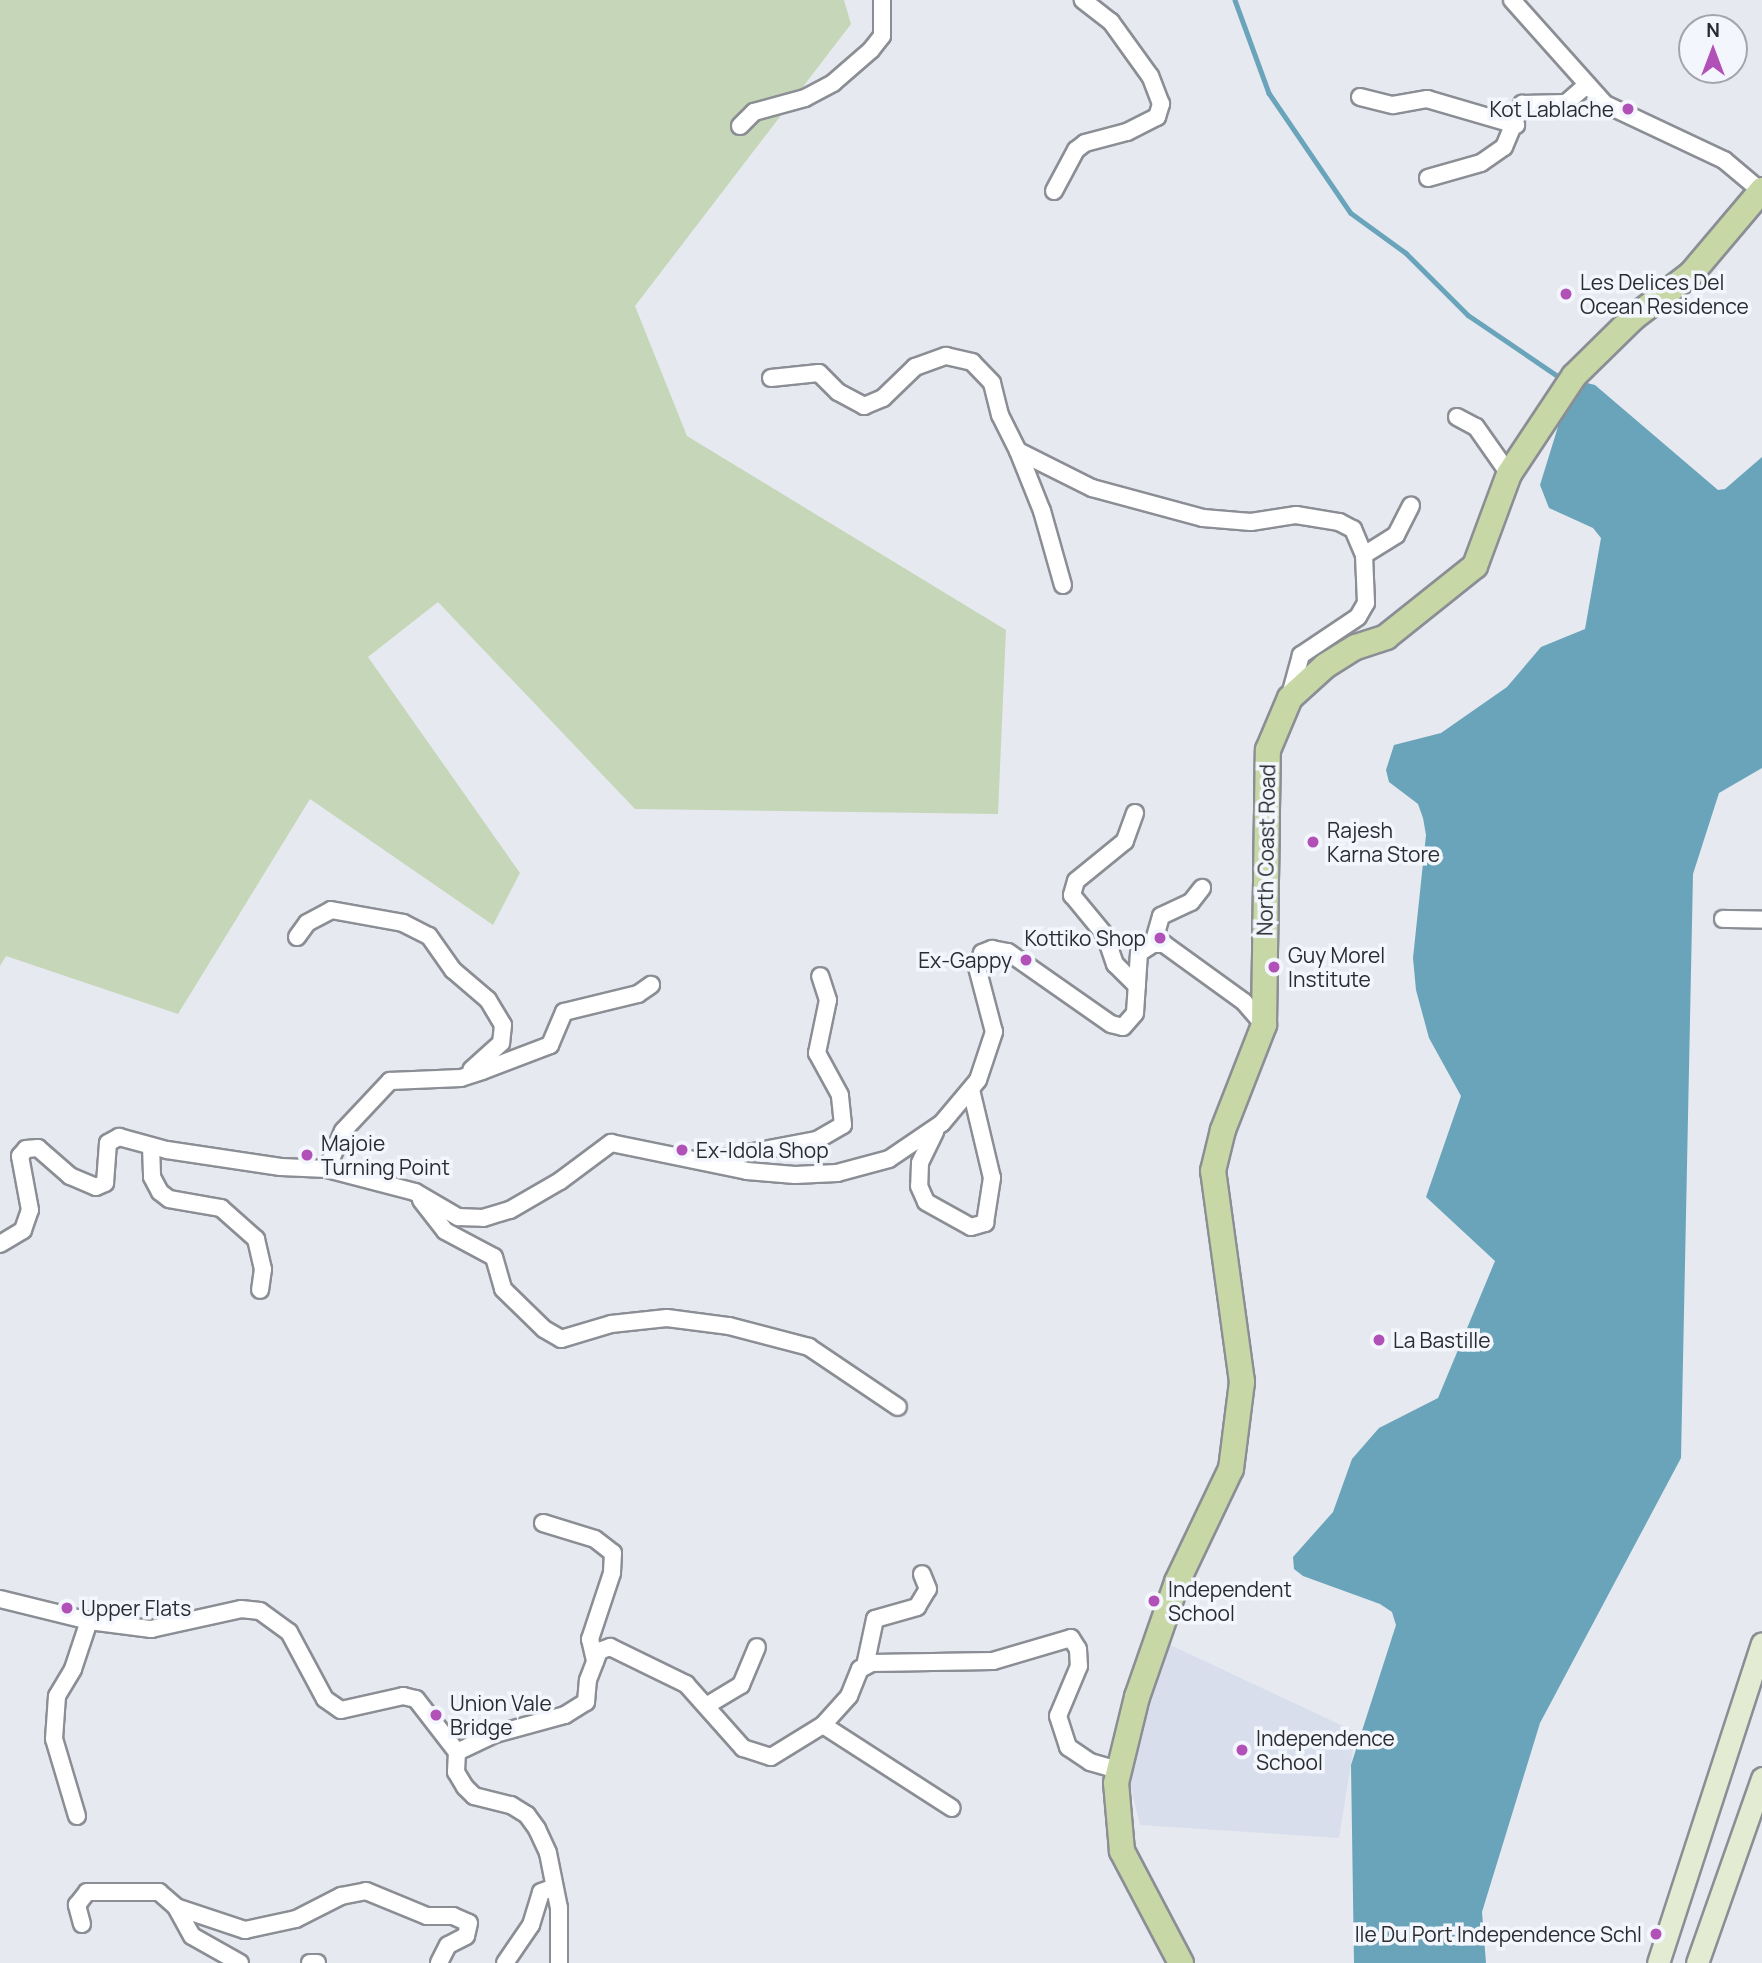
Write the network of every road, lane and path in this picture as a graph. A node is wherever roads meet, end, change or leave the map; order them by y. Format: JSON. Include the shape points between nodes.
{"nodes":[{"id":1,"x":882,"y":0,"type":"edge"},
{"id":2,"x":1083,"y":0,"type":"edge"},
{"id":3,"x":1512,"y":0,"type":"edge"},
{"id":4,"x":1587,"y":85,"type":"junction"},
{"id":5,"x":1360,"y":97,"type":"dead end"},
{"id":6,"x":1516,"y":125,"type":"junction"},
{"id":7,"x":740,"y":126,"type":"dead end"},
{"id":8,"x":1428,"y":178,"type":"dead end"},
{"id":9,"x":1054,"y":191,"type":"dead end"},
{"id":10,"x":1761,"y":191,"type":"edge"},
{"id":11,"x":771,"y":378,"type":"dead end"},
{"id":12,"x":1457,"y":417,"type":"dead end"},
{"id":13,"x":1018,"y":452,"type":"junction"},
{"id":14,"x":1509,"y":474,"type":"junction"},
{"id":15,"x":1411,"y":506,"type":"dead end"},
{"id":16,"x":1364,"y":555,"type":"junction"},
{"id":17,"x":1063,"y":585,"type":"dead end"},
{"id":18,"x":1290,"y":698,"type":"junction"},
{"id":19,"x":1135,"y":813,"type":"dead end"},
{"id":20,"x":1202,"y":888,"type":"dead end"},
{"id":21,"x":1723,"y":919,"type":"dead end"},
{"id":22,"x":1762,"y":920,"type":"edge"},
{"id":23,"x":297,"y":937,"type":"dead end"},
{"id":24,"x":1153,"y":944,"type":"junction"},
{"id":25,"x":820,"y":976,"type":"dead end"},
{"id":26,"x":651,"y":985,"type":"dead end"},
{"id":27,"x":1137,"y":986,"type":"junction"},
{"id":28,"x":1264,"y":1025,"type":"junction"},
{"id":29,"x":461,"y":1078,"type":"junction"},
{"id":30,"x":971,"y":1090,"type":"junction"},
{"id":31,"x":937,"y":1127,"type":"junction"},
{"id":32,"x":151,"y":1146,"type":"junction"},
{"id":33,"x":707,"y":1161,"type":"junction"},
{"id":34,"x":327,"y":1169,"type":"junction"},
{"id":35,"x":415,"y":1192,"type":"junction"},
{"id":36,"x":0,"y":1244,"type":"edge"},
{"id":37,"x":260,"y":1290,"type":"dead end"},
{"id":38,"x":898,"y":1407,"type":"dead end"},
{"id":39,"x":543,"y":1523,"type":"dead end"},
{"id":40,"x":922,"y":1574,"type":"dead end"},
{"id":41,"x":0,"y":1599,"type":"edge"},
{"id":42,"x":89,"y":1621,"type":"junction"},
{"id":43,"x":1762,"y":1643,"type":"edge"},
{"id":44,"x":757,"y":1647,"type":"dead end"},
{"id":45,"x":595,"y":1661,"type":"junction"},
{"id":46,"x":865,"y":1666,"type":"junction"},
{"id":47,"x":706,"y":1706,"type":"junction"},
{"id":48,"x":823,"y":1726,"type":"junction"},
{"id":49,"x":457,"y":1752,"type":"junction"},
{"id":50,"x":1118,"y":1770,"type":"junction"},
{"id":51,"x":1762,"y":1779,"type":"edge"},
{"id":52,"x":952,"y":1808,"type":"dead end"},
{"id":53,"x":77,"y":1816,"type":"dead end"},
{"id":54,"x":552,"y":1888,"type":"junction"},
{"id":55,"x":176,"y":1907,"type":"junction"},
{"id":56,"x":82,"y":1924,"type":"dead end"},
{"id":57,"x":240,"y":1963,"type":"edge"},
{"id":58,"x":310,"y":1963,"type":"edge"},
{"id":59,"x":317,"y":1963,"type":"edge"},
{"id":60,"x":439,"y":1963,"type":"edge"},
{"id":61,"x":505,"y":1963,"type":"edge"},
{"id":62,"x":559,"y":1963,"type":"edge"},
{"id":63,"x":1181,"y":1963,"type":"edge"},
{"id":64,"x":1658,"y":1963,"type":"edge"},
{"id":65,"x":1697,"y":1963,"type":"edge"}],
"edges":[{"from":1,"to":7,"type":"street","via":[[882,36],[871,50],[833,83],[805,98],[754,112]]},
{"from":2,"to":9,"type":"street","via":[[1111,22],[1150,76],[1161,104],[1157,117],[1076,150]]},
{"from":3,"to":4,"type":"street"},
{"from":4,"to":6,"type":"street","via":[[1566,103],[1522,104]]},
{"from":4,"to":10,"type":"street","via":[[1605,104],[1724,160]]},
{"from":5,"to":6,"type":"street","via":[[1393,105],[1427,99]]},
{"from":6,"to":8,"type":"street","via":[[1504,147],[1481,163]]},
{"from":10,"to":14,"type":"main road","name":"North Coast Road","via":[[1690,274],[1633,318],[1569,383]]},
{"from":11,"to":13,"type":"street","via":[[819,373],[838,392],[864,406],[883,398],[915,367],[946,356],[972,362],[992,383],[1000,415]]},
{"from":12,"to":14,"type":"street","via":[[1476,427]]},
{"from":13,"to":16,"type":"street","via":[[1092,488],[1203,518],[1251,522],[1296,515],[1339,522],[1353,529]]},
{"from":13,"to":17,"type":"street","via":[[1042,511]]},
{"from":14,"to":18,"type":"main road","name":"North Coast Road","via":[[1483,552],[1465,576],[1386,637],[1356,647],[1325,666]]},
{"from":15,"to":16,"type":"street","via":[[1396,535]]},
{"from":16,"to":18,"type":"street","via":[[1366,603],[1358,617],[1301,655]]},
{"from":18,"to":28,"type":"main road","name":"North Coast Road","via":[[1264,771]]},
{"from":19,"to":27,"type":"street","via":[[1125,841],[1076,881],[1072,895],[1105,935],[1120,971]]},
{"from":20,"to":24,"type":"street","via":[[1191,902],[1161,916]]},
{"from":21,"to":22,"type":"street"},
{"from":23,"to":29,"type":"street","via":[[315,917],[331,910],[396,921],[429,936],[453,970],[488,1000],[503,1026],[500,1043]]},
{"from":24,"to":27,"type":"street","via":[[1139,953]]},
{"from":24,"to":28,"type":"street","via":[[1175,949],[1190,967],[1244,1002]]},
{"from":25,"to":33,"type":"street","via":[[828,1000],[817,1053],[840,1096],[843,1125],[817,1140]]},
{"from":26,"to":29,"type":"street","via":[[638,994],[564,1012],[550,1045]]},
{"from":27,"to":30,"type":"street","via":[[1131,1023],[1111,1024],[1008,952],[992,949],[982,953],[977,967],[994,1032]]},
{"from":28,"to":50,"type":"main road","name":"North Coast Road","via":[[1223,1130],[1213,1171],[1242,1382],[1231,1469],[1177,1582]]},
{"from":29,"to":34,"type":"street","via":[[390,1081],[343,1131]]},
{"from":30,"to":31,"type":"street"},
{"from":30,"to":31,"type":"street","via":[[992,1178],[985,1223],[971,1227],[926,1202],[919,1186],[920,1163]]},
{"from":31,"to":33,"type":"street","via":[[889,1159],[837,1173],[747,1171]]},
{"from":32,"to":34,"type":"street","via":[[281,1167]]},
{"from":32,"to":36,"type":"street","via":[[119,1137],[108,1143],[105,1183],[96,1187],[70,1176],[38,1148],[26,1149],[20,1156],[30,1210],[23,1230]]},
{"from":32,"to":37,"type":"street","via":[[152,1177],[160,1192],[169,1199],[220,1208],[256,1239],[264,1269]]},
{"from":33,"to":35,"type":"street","via":[[611,1143],[550,1186],[510,1209],[483,1218],[458,1217]]},
{"from":34,"to":35,"type":"street"},
{"from":35,"to":38,"type":"street","via":[[444,1231],[494,1256],[503,1289],[544,1329],[561,1339],[611,1324],[667,1318],[729,1326],[809,1347]]},
{"from":39,"to":45,"type":"street","via":[[594,1539],[613,1553],[612,1573],[590,1639]]},
{"from":40,"to":46,"type":"street","via":[[928,1589],[917,1607],[874,1619]]},
{"from":41,"to":42,"type":"street"},
{"from":42,"to":49,"type":"street","via":[[151,1629],[240,1609],[260,1611],[289,1632],[325,1699],[341,1710],[403,1696],[416,1699]]},
{"from":42,"to":53,"type":"street","via":[[57,1696],[54,1739]]},
{"from":43,"to":64,"type":"street"},
{"from":44,"to":47,"type":"street","via":[[740,1685]]},
{"from":45,"to":47,"type":"street","via":[[599,1651],[622,1649],[686,1684]]},
{"from":45,"to":49,"type":"street","via":[[586,1702],[565,1715],[495,1734]]},
{"from":46,"to":48,"type":"street","via":[[839,1711]]},
{"from":46,"to":50,"type":"street","via":[[993,1661],[1071,1638],[1078,1649],[1079,1666],[1058,1716],[1068,1746],[1090,1762]]},
{"from":47,"to":48,"type":"street","via":[[743,1748],[756,1755],[771,1757]]},
{"from":48,"to":52,"type":"street"},
{"from":49,"to":54,"type":"street","via":[[456,1772],[474,1796],[511,1805],[532,1822],[548,1853]]},
{"from":50,"to":63,"type":"main road","name":"North Coast Road","via":[[1122,1851]]},
{"from":51,"to":65,"type":"street"},
{"from":54,"to":61,"type":"street","via":[[541,1892],[531,1925]]},
{"from":54,"to":62,"type":"street","via":[[561,1932]]},
{"from":55,"to":56,"type":"street","via":[[159,1892],[87,1892],[77,1905]]},
{"from":55,"to":57,"type":"street","via":[[192,1936]]},
{"from":55,"to":60,"type":"street","via":[[245,1930],[296,1919],[341,1896],[366,1891],[427,1916],[453,1916],[469,1923],[466,1936],[448,1945]]},
{"from":58,"to":59,"type":"street"}]}
